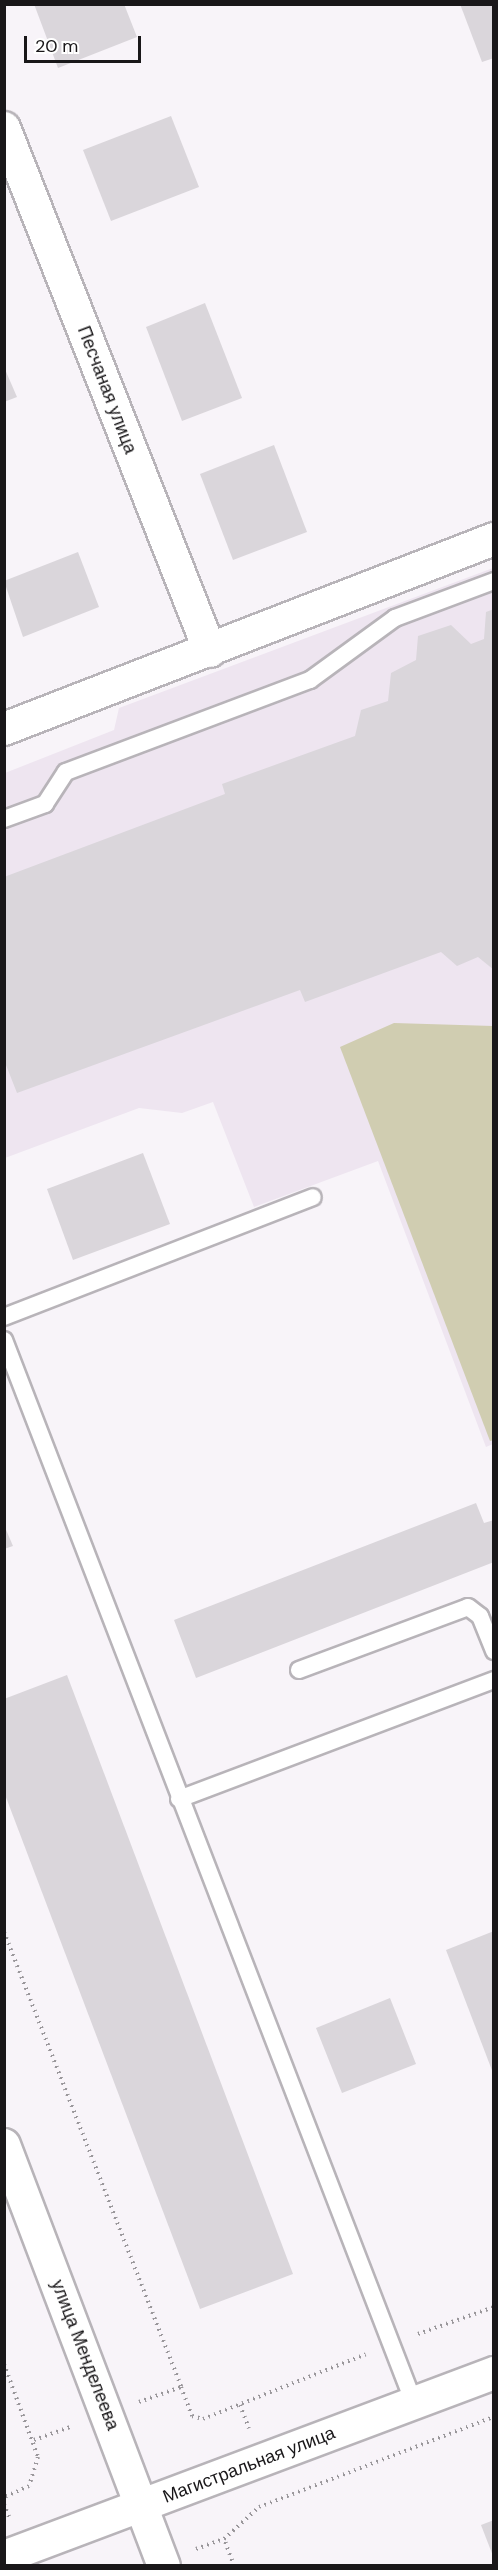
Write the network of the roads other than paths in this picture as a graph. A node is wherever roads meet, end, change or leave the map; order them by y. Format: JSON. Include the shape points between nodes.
{"nodes":[{"id":1,"x":4,"y":128,"type":"edge"},
{"id":2,"x":494,"y":539,"type":"edge"},
{"id":3,"x":494,"y":581,"type":"edge"},
{"id":4,"x":210,"y":651,"type":"junction"},
{"id":5,"x":4,"y":729,"type":"edge"},
{"id":6,"x":4,"y":819,"type":"edge"},
{"id":7,"x":313,"y":1197,"type":"dead end"},
{"id":8,"x":4,"y":1317,"type":"edge"},
{"id":9,"x":4,"y":1340,"type":"edge"},
{"id":10,"x":494,"y":1651,"type":"edge"},
{"id":11,"x":299,"y":1670,"type":"dead end"},
{"id":12,"x":494,"y":1680,"type":"edge"},
{"id":13,"x":179,"y":1799,"type":"junction"},
{"id":14,"x":4,"y":2145,"type":"edge"},
{"id":15,"x":494,"y":2373,"type":"edge"},
{"id":16,"x":414,"y":2403,"type":"junction"},
{"id":17,"x":142,"y":2505,"type":"junction"},
{"id":18,"x":4,"y":2557,"type":"edge"},
{"id":19,"x":164,"y":2565,"type":"edge"}],
"edges":[{"from":1,"to":4,"type":"street","name":"Песчаная улица"},
{"from":2,"to":4,"type":"street"},
{"from":3,"to":6,"type":"lane","via":[[395,618],[310,680],[66,772],[45,804]]},
{"from":4,"to":5,"type":"street"},
{"from":7,"to":8,"type":"lane"},
{"from":9,"to":13,"type":"lane"},
{"from":10,"to":11,"type":"lane","via":[[480,1616],[468,1607]]},
{"from":12,"to":13,"type":"lane"},
{"from":13,"to":16,"type":"lane"},
{"from":14,"to":17,"type":"street","name":"улица Менделеева"},
{"from":15,"to":16,"type":"street","name":"Магистральная улица"},
{"from":16,"to":17,"type":"street","name":"Магистральная улица"},
{"from":17,"to":18,"type":"street","name":"Магистральная улица"},
{"from":17,"to":19,"type":"street","name":"улица Менделеева"}]}
